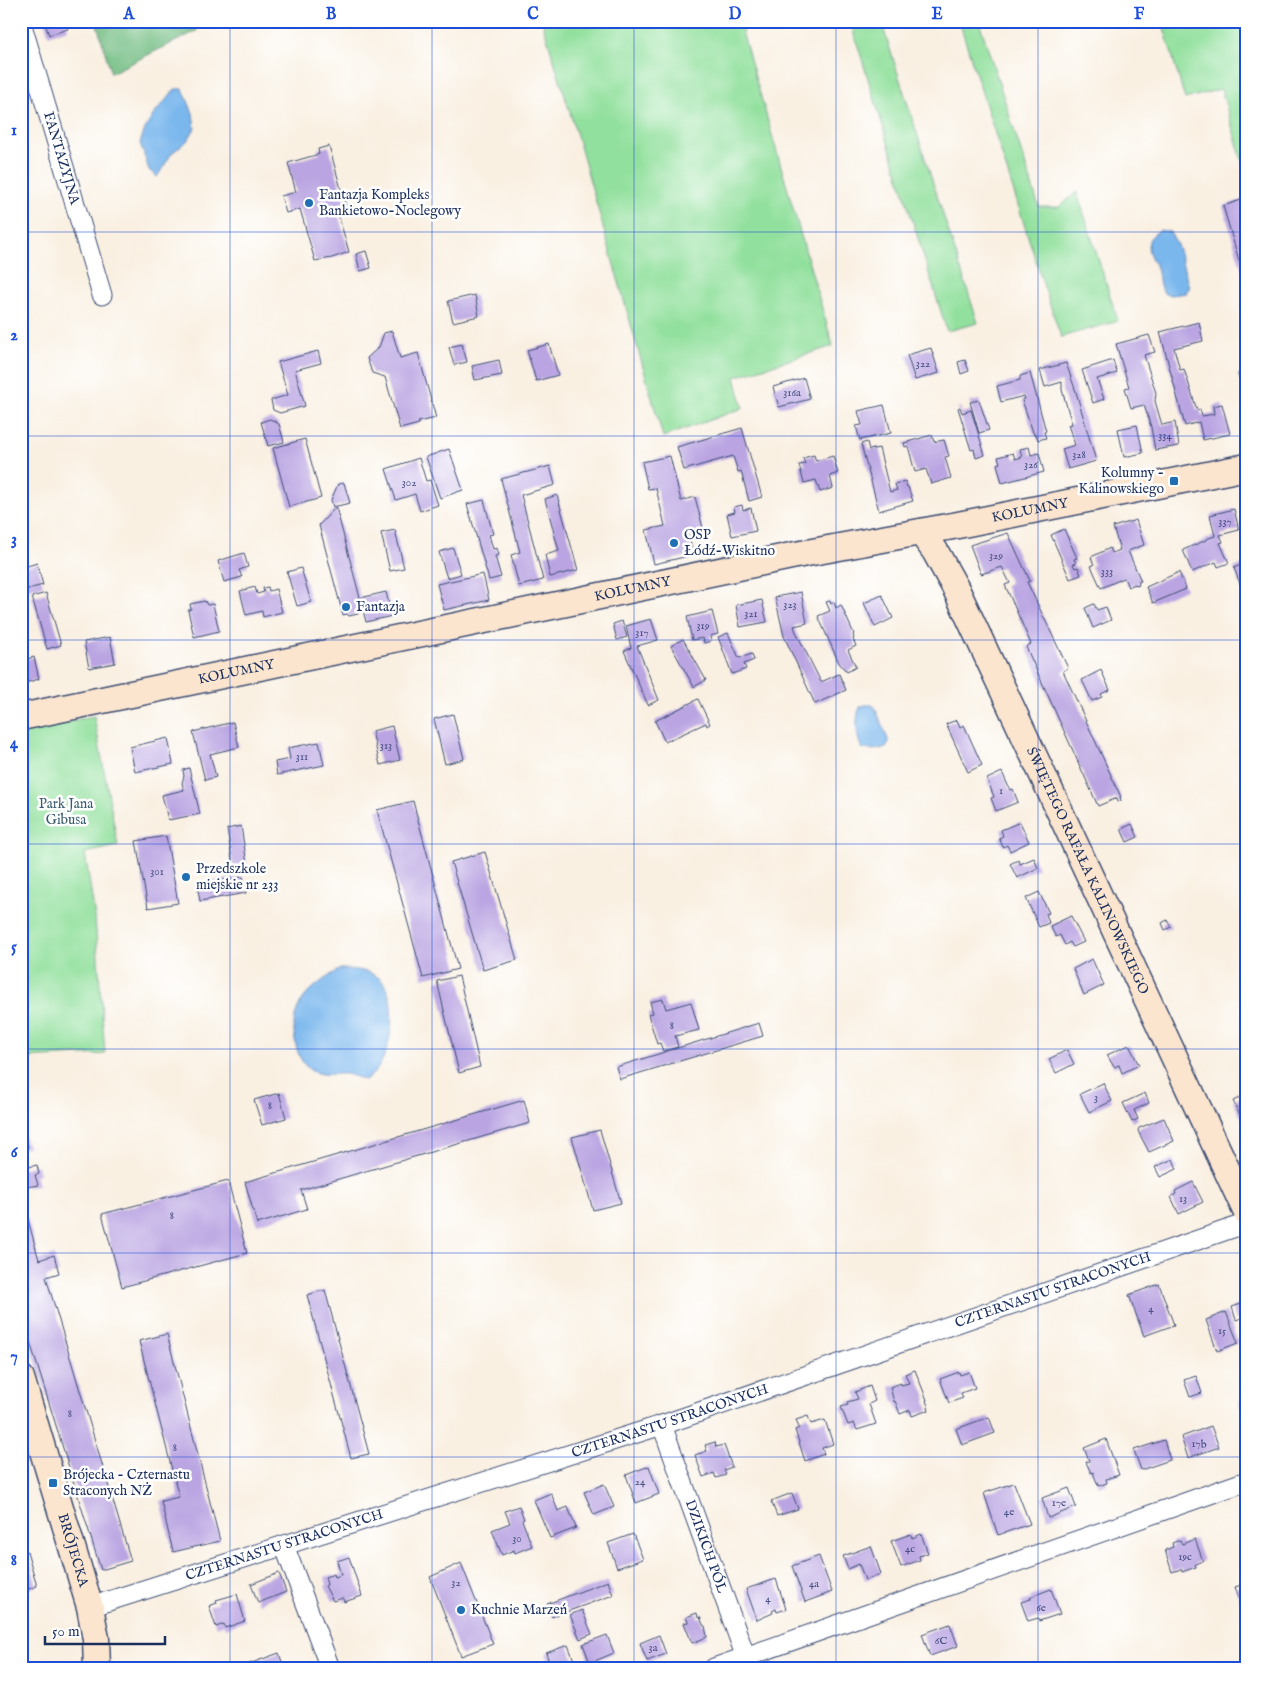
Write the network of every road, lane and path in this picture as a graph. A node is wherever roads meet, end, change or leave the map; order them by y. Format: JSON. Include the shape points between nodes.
{"nodes":[{"id":1,"x":21,"y":22,"type":"edge"},
{"id":2,"x":102,"y":295,"type":"dead end"},
{"id":3,"x":1247,"y":467,"type":"edge"},
{"id":4,"x":921,"y":532,"type":"junction"},
{"id":5,"x":21,"y":717,"type":"edge"},
{"id":6,"x":1246,"y":1214,"type":"edge"},
{"id":7,"x":21,"y":1378,"type":"edge"},
{"id":8,"x":662,"y":1425,"type":"junction"},
{"id":9,"x":1247,"y":1481,"type":"edge"},
{"id":10,"x":284,"y":1545,"type":"junction"},
{"id":11,"x":90,"y":1607,"type":"junction"},
{"id":12,"x":748,"y":1662,"type":"edge"},
{"id":13,"x":97,"y":1668,"type":"edge"},
{"id":14,"x":330,"y":1668,"type":"edge"},
{"id":15,"x":714,"y":1668,"type":"edge"}],
"edges":[{"from":1,"to":2,"type":"street","name":"FANTAZYJNA"},
{"from":3,"to":4,"type":"street","name":"KOLUMNY"},
{"from":4,"to":5,"type":"street","name":"KOLUMNY","via":[[796,555]]},
{"from":4,"to":6,"type":"street","name":"ŚWIĘTEGO RAFAŁA KALINOWSKIEGO","via":[[956,588]]},
{"from":6,"to":8,"type":"street","name":"CZTERNASTU STRACONYCH"},
{"from":7,"to":11,"type":"street","name":"BRÓJECKA"},
{"from":8,"to":10,"type":"street","name":"CZTERNASTU STRACONYCH"},
{"from":8,"to":12,"type":"street","name":"DZIKICH PÓL"},
{"from":9,"to":12,"type":"street"},
{"from":10,"to":11,"type":"street","name":"CZTERNASTU STRACONYCH"},
{"from":10,"to":14,"type":"street"},
{"from":11,"to":13,"type":"street","name":"BRÓJECKA"},
{"from":12,"to":15,"type":"street"}]}
